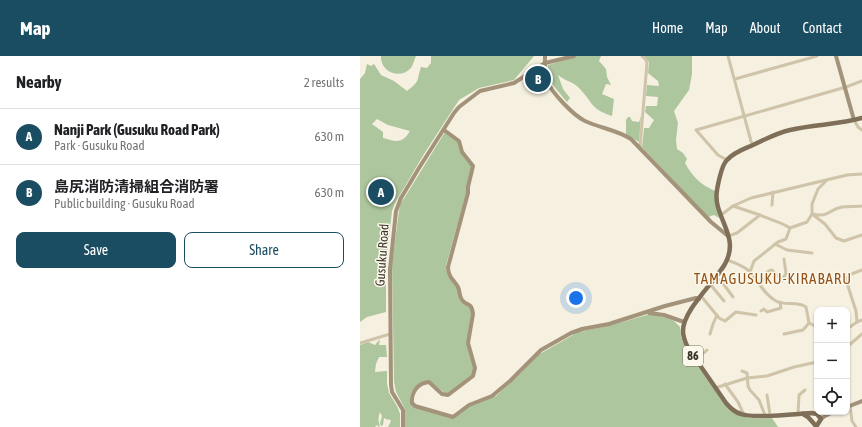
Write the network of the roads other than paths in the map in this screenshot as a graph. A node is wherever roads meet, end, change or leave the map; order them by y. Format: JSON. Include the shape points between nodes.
{"nodes":[{"id":1,"x":545,"y":56,"type":"edge"},
{"id":2,"x":574,"y":56,"type":"edge"},
{"id":3,"x":642,"y":56,"type":"edge"},
{"id":4,"x":728,"y":56,"type":"edge"},
{"id":5,"x":817,"y":56,"type":"edge"},
{"id":6,"x":836,"y":56,"type":"edge"},
{"id":7,"x":561,"y":57,"type":"edge"},
{"id":8,"x":545,"y":63,"type":"junction"},
{"id":9,"x":735,"y":79,"type":"junction"},
{"id":10,"x":862,"y":81,"type":"edge"},
{"id":11,"x":845,"y":88,"type":"junction"},
{"id":12,"x":744,"y":116,"type":"junction"},
{"id":13,"x":862,"y":118,"type":"edge"},
{"id":14,"x":854,"y":120,"type":"junction"},
{"id":15,"x":444,"y":130,"type":"junction"},
{"id":16,"x":862,"y":130,"type":"edge"},
{"id":17,"x":752,"y":145,"type":"junction"},
{"id":18,"x":640,"y":147,"type":"junction"},
{"id":19,"x":727,"y":160,"type":"junction"},
{"id":20,"x":862,"y":174,"type":"edge"},
{"id":21,"x":826,"y":181,"type":"junction"},
{"id":22,"x":774,"y":192,"type":"junction"},
{"id":23,"x":772,"y":205,"type":"dead end"},
{"id":24,"x":732,"y":206,"type":"junction"},
{"id":25,"x":862,"y":206,"type":"edge"},
{"id":26,"x":812,"y":214,"type":"junction"},
{"id":27,"x":721,"y":215,"type":"junction"},
{"id":28,"x":760,"y":215,"type":"junction"},
{"id":29,"x":790,"y":228,"type":"junction"},
{"id":30,"x":862,"y":235,"type":"edge"},
{"id":31,"x":728,"y":236,"type":"junction"},
{"id":32,"x":775,"y":244,"type":"junction"},
{"id":33,"x":812,"y":253,"type":"dead end"},
{"id":34,"x":784,"y":259,"type":"dead end"},
{"id":35,"x":727,"y":260,"type":"junction"},
{"id":36,"x":862,"y":270,"type":"edge"},
{"id":37,"x":750,"y":272,"type":"junction"},
{"id":38,"x":716,"y":277,"type":"junction"},
{"id":39,"x":710,"y":284,"type":"junction"},
{"id":40,"x":759,"y":284,"type":"junction"},
{"id":41,"x":733,"y":297,"type":"dead end"},
{"id":42,"x":700,"y":298,"type":"junction"},
{"id":43,"x":724,"y":301,"type":"dead end"},
{"id":44,"x":780,"y":302,"type":"junction"},
{"id":45,"x":761,"y":311,"type":"dead end"},
{"id":46,"x":646,"y":313,"type":"junction"},
{"id":47,"x":717,"y":315,"type":"junction"},
{"id":48,"x":756,"y":315,"type":"dead end"},
{"id":49,"x":862,"y":320,"type":"edge"},
{"id":50,"x":684,"y":322,"type":"junction"},
{"id":51,"x":857,"y":322,"type":"junction"},
{"id":52,"x":809,"y":323,"type":"junction"},
{"id":53,"x":814,"y":326,"type":"edge"},
{"id":54,"x":850,"y":327,"type":"edge"},
{"id":55,"x":390,"y":334,"type":"junction"},
{"id":56,"x":710,"y":334,"type":"dead end"},
{"id":57,"x":784,"y":334,"type":"dead end"},
{"id":58,"x":862,"y":334,"type":"edge"},
{"id":59,"x":360,"y":343,"type":"edge"},
{"id":60,"x":850,"y":344,"type":"edge"},
{"id":61,"x":707,"y":350,"type":"dead end"},
{"id":62,"x":696,"y":360,"type":"junction"},
{"id":63,"x":814,"y":363,"type":"edge"},
{"id":64,"x":742,"y":371,"type":"dead end"},
{"id":65,"x":748,"y":378,"type":"junction"},
{"id":66,"x":725,"y":384,"type":"junction"},
{"id":67,"x":715,"y":388,"type":"junction"},
{"id":68,"x":805,"y":390,"type":"dead end"},
{"id":69,"x":767,"y":395,"type":"dead end"},
{"id":70,"x":862,"y":401,"type":"edge"},
{"id":71,"x":850,"y":406,"type":"edge"},
{"id":72,"x":850,"y":411,"type":"edge"},
{"id":73,"x":811,"y":413,"type":"junction"},
{"id":74,"x":814,"y":413,"type":"edge"},
{"id":75,"x":799,"y":414,"type":"junction"},
{"id":76,"x":744,"y":415,"type":"junction"},
{"id":77,"x":768,"y":415,"type":"junction"},
{"id":78,"x":826,"y":415,"type":"edge"},
{"id":79,"x":821,"y":419,"type":"junction"},
{"id":80,"x":403,"y":427,"type":"edge"},
{"id":81,"x":816,"y":427,"type":"edge"},
{"id":82,"x":856,"y":427,"type":"edge"}],
"edges":[{"from":1,"to":8,"type":"street"},
{"from":2,"to":7,"type":"street","name":"Gusuku Road"},
{"from":3,"to":18,"type":"street","via":[[647,63]]},
{"from":4,"to":9,"type":"street"},
{"from":5,"to":9,"type":"street"},
{"from":6,"to":11,"type":"street"},
{"from":7,"to":8,"type":"street","name":"Gusuku Road"},
{"from":8,"to":15,"type":"street","name":"Gusuku Road","via":[[514,83],[484,90],[475,95],[457,110]]},
{"from":8,"to":18,"type":"street","via":[[545,76],[550,87],[579,118],[627,137]]},
{"from":9,"to":12,"type":"street"},
{"from":10,"to":11,"type":"street"},
{"from":11,"to":12,"type":"street"},
{"from":11,"to":14,"type":"street"},
{"from":12,"to":17,"type":"street"},
{"from":12,"to":19,"type":"street","via":[[696,130],[718,155]]},
{"from":13,"to":14,"type":"main road"},
{"from":14,"to":16,"type":"street"},
{"from":14,"to":17,"type":"main road","via":[[789,130]]},
{"from":15,"to":46,"type":"street","via":[[459,140],[462,152],[473,166],[448,273],[459,289],[461,298],[471,306],[473,314],[468,343],[475,372],[448,395],[442,394],[429,382],[424,383],[413,392],[412,403],[415,406],[453,417],[469,405],[492,396],[542,350],[571,334]]},
{"from":15,"to":55,"type":"street","name":"Gusuku Road","via":[[401,198],[396,211],[390,269]]},
{"from":17,"to":19,"type":"main road"},
{"from":18,"to":31,"type":"street","via":[[711,222]]},
{"from":19,"to":27,"type":"main road","via":[[717,193]]},
{"from":20,"to":21,"type":"street"},
{"from":21,"to":22,"type":"street"},
{"from":21,"to":26,"type":"street","via":[[818,189],[812,204]]},
{"from":22,"to":23,"type":"street"},
{"from":22,"to":24,"type":"street"},
{"from":24,"to":27,"type":"street"},
{"from":24,"to":28,"type":"street"},
{"from":25,"to":26,"type":"street","via":[[841,207],[821,216]]},
{"from":26,"to":29,"type":"street","via":[[807,222]]},
{"from":26,"to":30,"type":"street","via":[[825,224],[836,238],[844,241]]},
{"from":27,"to":31,"type":"main road"},
{"from":28,"to":29,"type":"street"},
{"from":28,"to":31,"type":"street","via":[[737,233]]},
{"from":29,"to":32,"type":"street","via":[[786,239]]},
{"from":31,"to":35,"type":"main road","via":[[730,249]]},
{"from":32,"to":33,"type":"street","via":[[787,250]]},
{"from":32,"to":37,"type":"street","via":[[754,261]]},
{"from":34,"to":40,"type":"street","via":[[786,274],[782,281],[772,270],[767,272]]},
{"from":35,"to":37,"type":"street"},
{"from":35,"to":38,"type":"main road"},
{"from":36,"to":51,"type":"street","via":[[849,275],[846,280],[856,310]]},
{"from":37,"to":40,"type":"street"},
{"from":38,"to":39,"type":"main road"},
{"from":38,"to":41,"type":"street"},
{"from":39,"to":42,"type":"main road"},
{"from":39,"to":43,"type":"street"},
{"from":40,"to":44,"type":"street","via":[[770,297]]},
{"from":42,"to":46,"type":"street"},
{"from":42,"to":47,"type":"street"},
{"from":42,"to":50,"type":"main road"},
{"from":44,"to":45,"type":"street","via":[[781,308]]},
{"from":44,"to":52,"type":"street","via":[[806,307]]},
{"from":46,"to":50,"type":"street","via":[[664,315]]},
{"from":47,"to":48,"type":"street","via":[[725,321],[736,312]]},
{"from":47,"to":56,"type":"street"},
{"from":49,"to":51,"type":"street"},
{"from":50,"to":62,"type":"main road","number":"86","via":[[685,342]]},
{"from":51,"to":54,"type":"street"},
{"from":52,"to":53,"type":"street"},
{"from":52,"to":57,"type":"street","via":[[803,330]]},
{"from":55,"to":59,"type":"street"},
{"from":55,"to":80,"type":"street","name":"Gusuku Road","via":[[391,385],[392,392],[403,410]]},
{"from":58,"to":60,"type":"street"},
{"from":61,"to":62,"type":"street"},
{"from":62,"to":67,"type":"main road","number":"86"},
{"from":63,"to":65,"type":"street","via":[[767,376]]},
{"from":64,"to":65,"type":"street","via":[[747,373]]},
{"from":65,"to":66,"type":"street"},
{"from":65,"to":77,"type":"street","via":[[750,390]]},
{"from":66,"to":67,"type":"street"},
{"from":66,"to":76,"type":"street"},
{"from":67,"to":76,"type":"main road","number":"86","via":[[729,407]]},
{"from":68,"to":75,"type":"street","via":[[799,395]]},
{"from":69,"to":77,"type":"street"},
{"from":70,"to":71,"type":"street"},
{"from":72,"to":82,"type":"street"},
{"from":73,"to":74,"type":"street"},
{"from":73,"to":75,"type":"main road"},
{"from":73,"to":79,"type":"main road","via":[[818,414]]},
{"from":75,"to":77,"type":"main road"},
{"from":75,"to":81,"type":"main road","via":[[806,416]]},
{"from":76,"to":77,"type":"main road"},
{"from":78,"to":79,"type":"street"},
{"from":79,"to":81,"type":"main road"}]}
